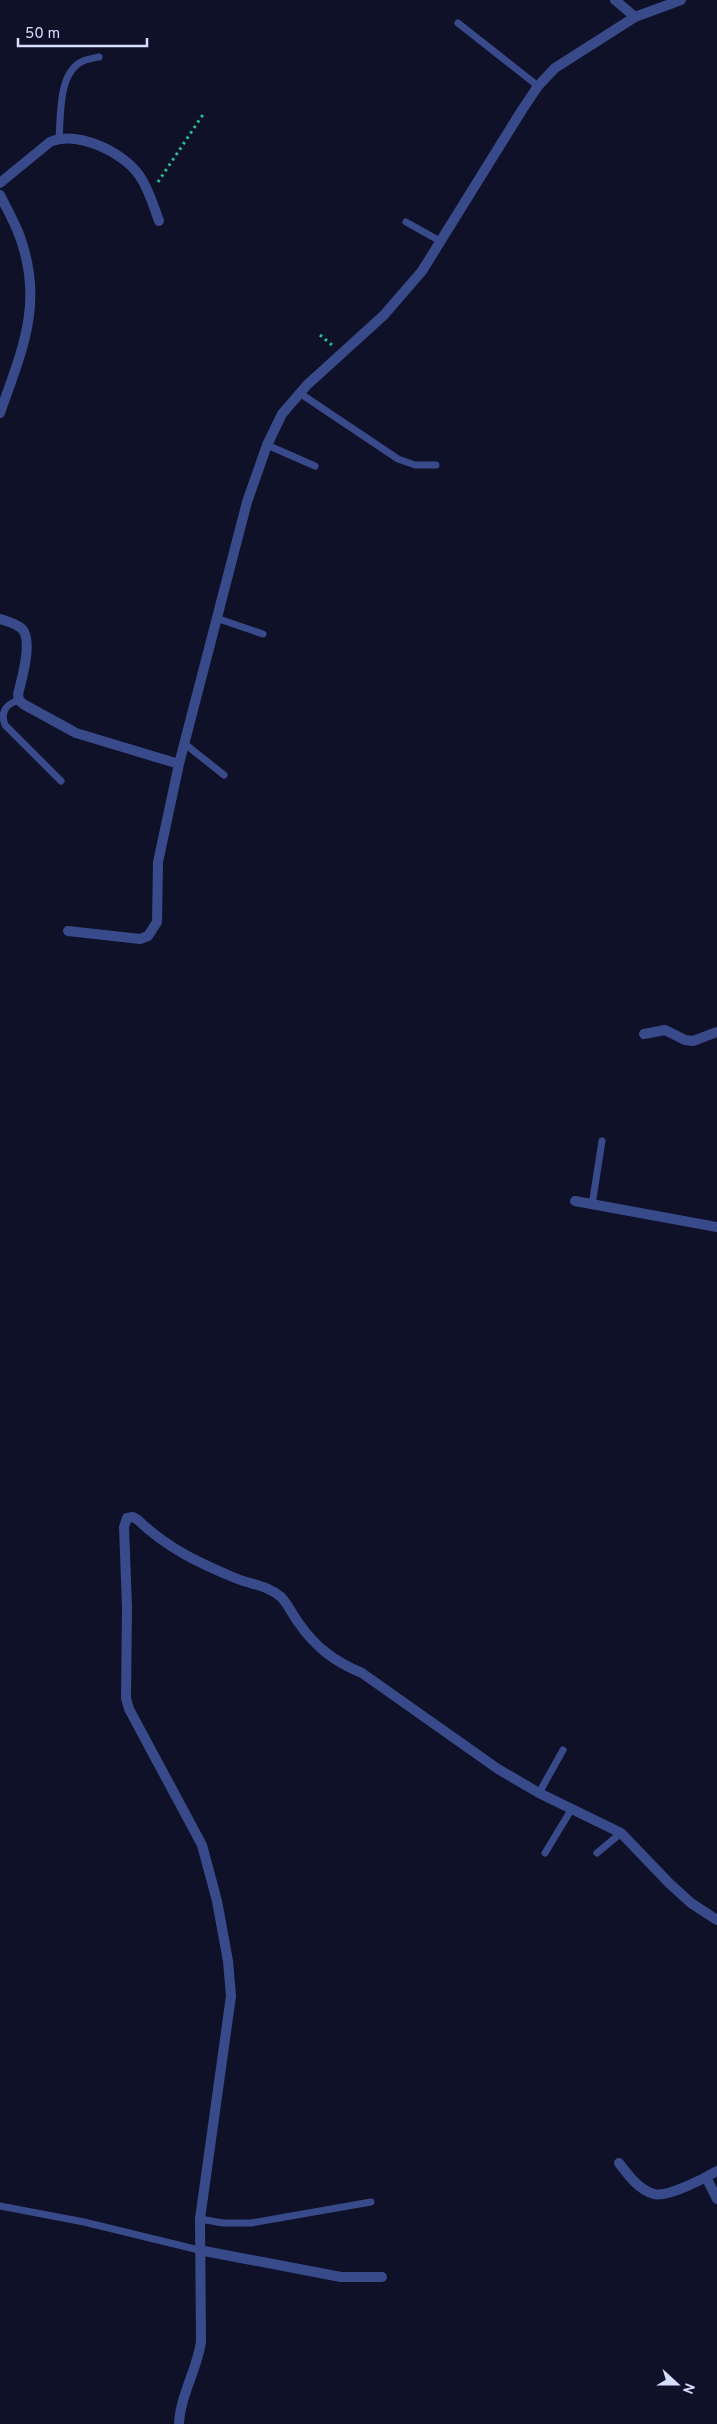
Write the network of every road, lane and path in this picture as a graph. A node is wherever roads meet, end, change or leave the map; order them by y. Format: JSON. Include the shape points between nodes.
{"nodes":[{"id":1,"x":614,"y":0,"type":"edge"},
{"id":2,"x":681,"y":0,"type":"edge"},
{"id":3,"x":635,"y":17,"type":"junction"},
{"id":4,"x":458,"y":23,"type":"dead end"},
{"id":5,"x":99,"y":57,"type":"dead end"},
{"id":6,"x":538,"y":86,"type":"junction"},
{"id":7,"x":204,"y":113,"type":"dead end"},
{"id":8,"x":59,"y":138,"type":"junction"},
{"id":9,"x":0,"y":183,"type":"edge"},
{"id":10,"x":149,"y":191,"type":"junction"},
{"id":11,"x":0,"y":195,"type":"edge"},
{"id":12,"x":159,"y":221,"type":"dead end"},
{"id":13,"x":406,"y":222,"type":"dead end"},
{"id":14,"x":440,"y":241,"type":"junction"},
{"id":15,"x":300,"y":394,"type":"junction"},
{"id":16,"x":0,"y":413,"type":"edge"},
{"id":17,"x":267,"y":445,"type":"junction"},
{"id":18,"x":436,"y":465,"type":"dead end"},
{"id":19,"x":316,"y":466,"type":"dead end"},
{"id":20,"x":216,"y":618,"type":"junction"},
{"id":21,"x":0,"y":619,"type":"edge"},
{"id":22,"x":263,"y":634,"type":"dead end"},
{"id":23,"x":19,"y":700,"type":"junction"},
{"id":24,"x":185,"y":744,"type":"junction"},
{"id":25,"x":180,"y":764,"type":"junction"},
{"id":26,"x":224,"y":775,"type":"dead end"},
{"id":27,"x":60,"y":781,"type":"dead end"},
{"id":28,"x":68,"y":931,"type":"dead end"},
{"id":29,"x":717,"y":1032,"type":"edge"},
{"id":30,"x":644,"y":1034,"type":"dead end"},
{"id":31,"x":602,"y":1141,"type":"dead end"},
{"id":32,"x":575,"y":1201,"type":"dead end"},
{"id":33,"x":592,"y":1205,"type":"junction"},
{"id":34,"x":717,"y":1227,"type":"edge"},
{"id":35,"x":563,"y":1750,"type":"dead end"},
{"id":36,"x":539,"y":1793,"type":"junction"},
{"id":37,"x":571,"y":1810,"type":"junction"},
{"id":38,"x":622,"y":1833,"type":"junction"},
{"id":39,"x":545,"y":1853,"type":"dead end"},
{"id":40,"x":597,"y":1853,"type":"dead end"},
{"id":41,"x":717,"y":1920,"type":"edge"},
{"id":42,"x":619,"y":2163,"type":"dead end"},
{"id":43,"x":717,"y":2171,"type":"edge"},
{"id":44,"x":706,"y":2177,"type":"junction"},
{"id":45,"x":717,"y":2199,"type":"edge"},
{"id":46,"x":371,"y":2202,"type":"dead end"},
{"id":47,"x":0,"y":2206,"type":"edge"},
{"id":48,"x":200,"y":2219,"type":"junction"},
{"id":49,"x":199,"y":2250,"type":"junction"},
{"id":50,"x":382,"y":2277,"type":"dead end"},
{"id":51,"x":179,"y":2424,"type":"edge"}],
"edges":[{"from":1,"to":3,"type":"street"},
{"from":2,"to":3,"type":"street"},
{"from":3,"to":6,"type":"street","via":[[555,68]]},
{"from":4,"to":6,"type":"lane"},
{"from":5,"to":8,"type":"lane","via":[[84,61],[69,76],[64,90]]},
{"from":6,"to":14,"type":"street"},
{"from":7,"to":10,"type":"path","via":[[162,178]]},
{"from":8,"to":9,"type":"street"},
{"from":8,"to":10,"type":"street","via":[[79,139],[110,151],[137,173]]},
{"from":10,"to":12,"type":"street"},
{"from":11,"to":16,"type":"street","via":[[20,236],[32,288],[23,346]]},
{"from":13,"to":14,"type":"lane"},
{"from":14,"to":15,"type":"street","via":[[401,298]]},
{"from":15,"to":17,"type":"street","via":[[282,414]]},
{"from":15,"to":18,"type":"lane","via":[[398,459],[414,465]]},
{"from":17,"to":19,"type":"lane"},
{"from":17,"to":20,"type":"street","via":[[254,477]]},
{"from":20,"to":22,"type":"lane"},
{"from":20,"to":24,"type":"street"},
{"from":21,"to":23,"type":"street","via":[[17,624],[28,640]]},
{"from":23,"to":25,"type":"street","via":[[31,710],[76,733]]},
{"from":23,"to":27,"type":"lane","via":[[4,709],[5,725]]},
{"from":24,"to":25,"type":"street"},
{"from":24,"to":26,"type":"lane"},
{"from":25,"to":28,"type":"street","via":[[158,862],[158,912],[153,929],[140,939]]},
{"from":29,"to":30,"type":"street","via":[[692,1041],[665,1030]]},
{"from":31,"to":33,"type":"lane"},
{"from":32,"to":33,"type":"street"},
{"from":33,"to":34,"type":"street"},
{"from":35,"to":36,"type":"lane"},
{"from":36,"to":37,"type":"street"},
{"from":36,"to":48,"type":"street","via":[[498,1769],[362,1673],[324,1652],[312,1641],[282,1598],[271,1590],[238,1580],[186,1557],[138,1520],[132,1517],[125,1520],[126,1698],[202,1845],[228,1961],[231,1996]]},
{"from":37,"to":38,"type":"street"},
{"from":37,"to":39,"type":"lane"},
{"from":38,"to":40,"type":"lane"},
{"from":38,"to":41,"type":"street","via":[[669,1883]]},
{"from":42,"to":44,"type":"street","via":[[639,2186],[656,2195],[672,2192]]},
{"from":43,"to":44,"type":"street"},
{"from":44,"to":45,"type":"street"},
{"from":46,"to":48,"type":"lane","via":[[251,2223]]},
{"from":47,"to":49,"type":"lane","via":[[84,2222]]},
{"from":48,"to":49,"type":"street"},
{"from":49,"to":50,"type":"street","via":[[342,2277]]},
{"from":49,"to":51,"type":"street","via":[[201,2342]]}]}
